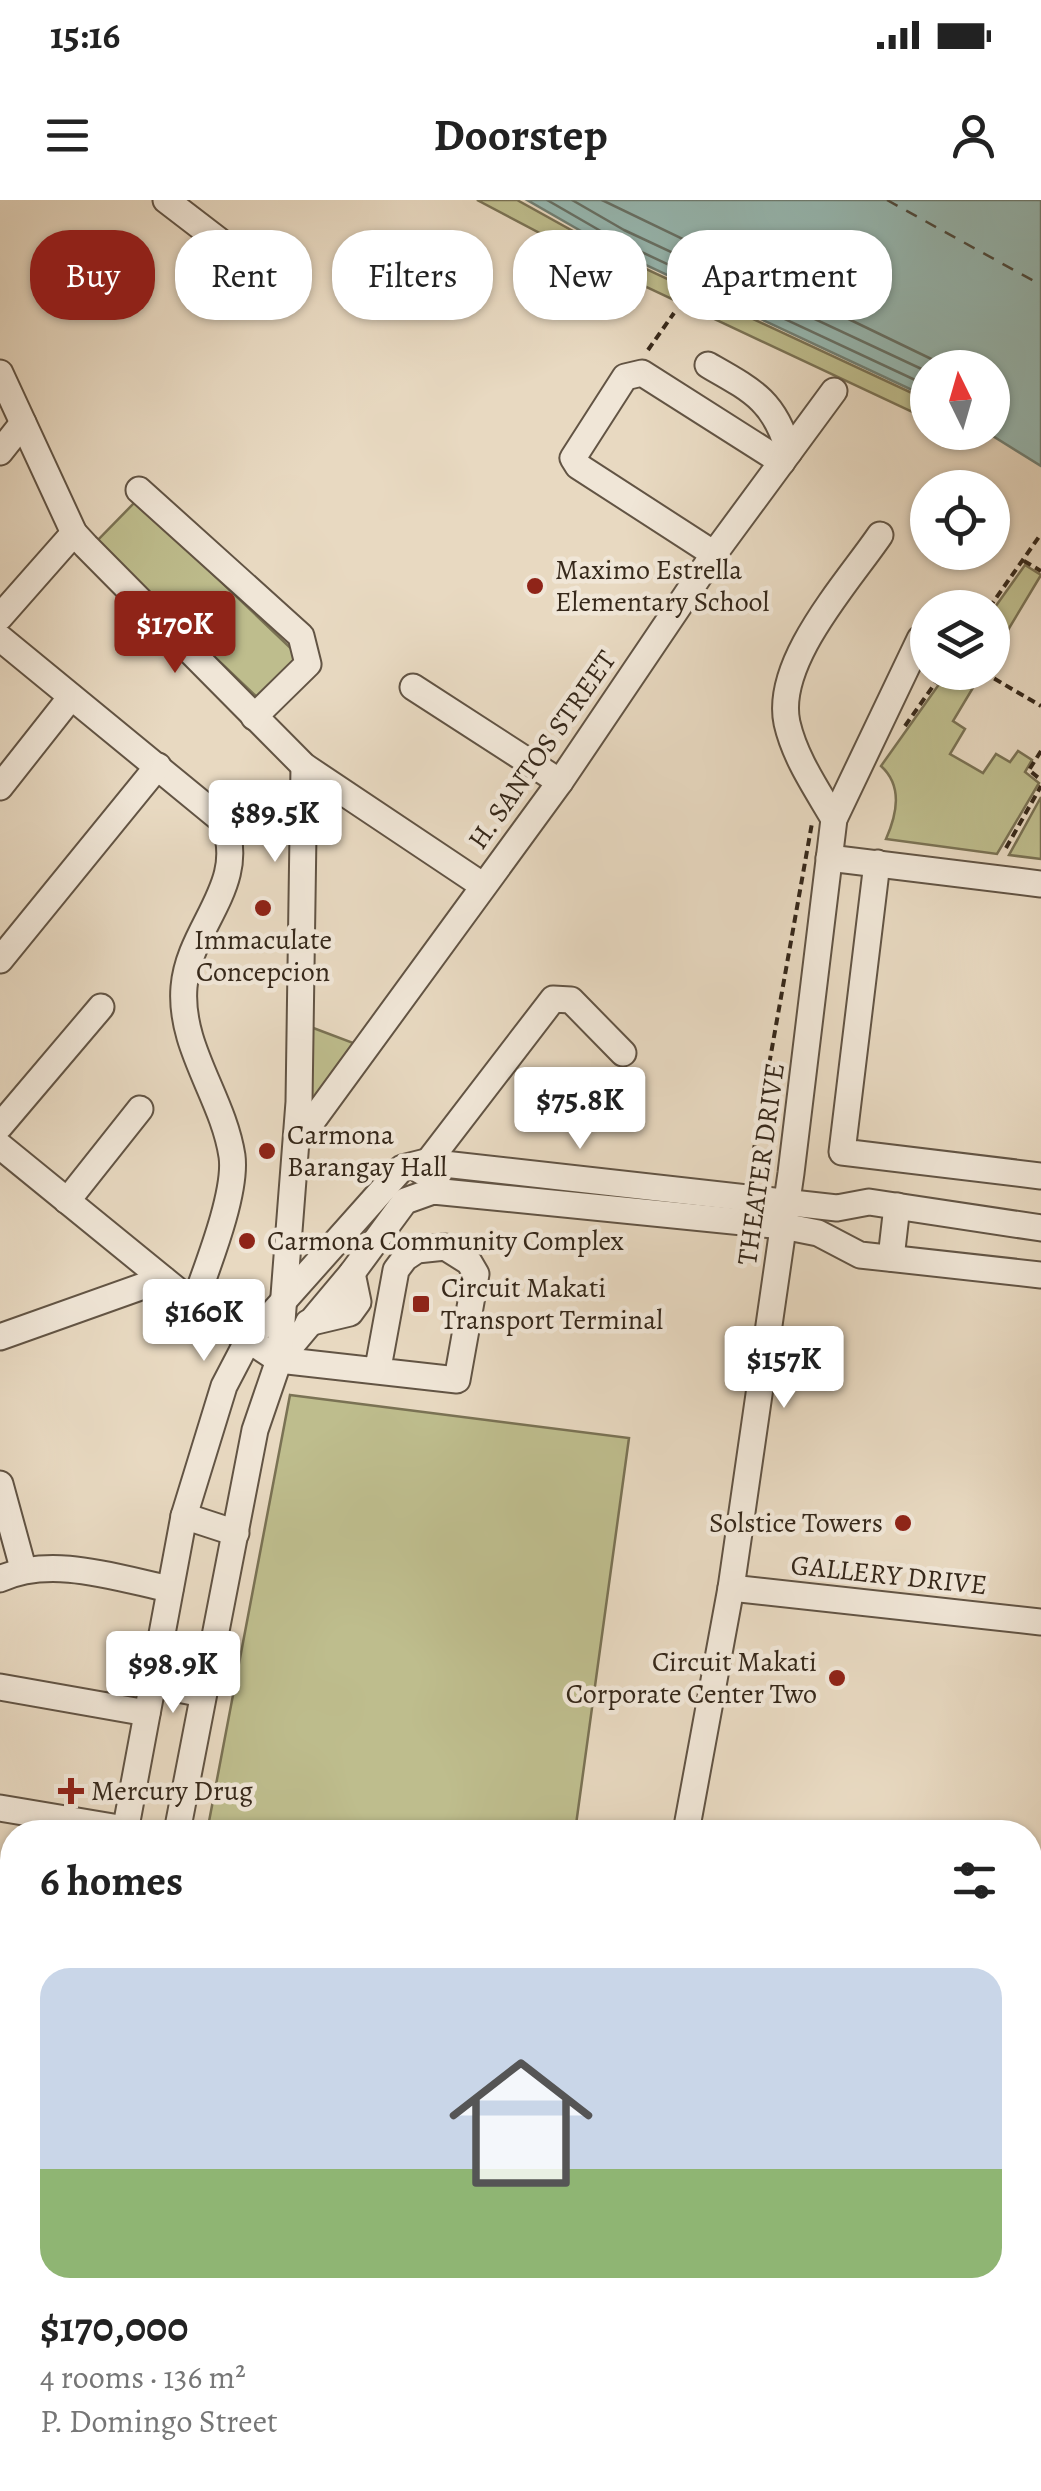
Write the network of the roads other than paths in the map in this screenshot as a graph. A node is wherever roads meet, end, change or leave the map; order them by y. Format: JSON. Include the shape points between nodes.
{"nodes":[{"id":1,"x":166,"y":200,"type":"edge"},
{"id":2,"x":205,"y":230,"type":"edge"},
{"id":3,"x":708,"y":365,"type":"dead end"},
{"id":4,"x":0,"y":373,"type":"edge"},
{"id":5,"x":834,"y":391,"type":"dead end"},
{"id":6,"x":23,"y":423,"type":"junction"},
{"id":7,"x":0,"y":452,"type":"edge"},
{"id":8,"x":786,"y":457,"type":"junction"},
{"id":9,"x":138,"y":490,"type":"dead end"},
{"id":10,"x":74,"y":532,"type":"junction"},
{"id":11,"x":880,"y":534,"type":"dead end"},
{"id":12,"x":714,"y":554,"type":"junction"},
{"id":13,"x":0,"y":616,"type":"edge"},
{"id":14,"x":0,"y":638,"type":"edge"},
{"id":15,"x":910,"y":660,"type":"edge"},
{"id":16,"x":412,"y":687,"type":"dead end"},
{"id":17,"x":71,"y":697,"type":"junction"},
{"id":18,"x":254,"y":717,"type":"junction"},
{"id":19,"x":158,"y":766,"type":"junction"},
{"id":20,"x":304,"y":766,"type":"junction"},
{"id":21,"x":560,"y":782,"type":"junction"},
{"id":22,"x":0,"y":787,"type":"edge"},
{"id":23,"x":832,"y":836,"type":"junction"},
{"id":24,"x":877,"y":864,"type":"junction"},
{"id":25,"x":1041,"y":884,"type":"edge"},
{"id":26,"x":482,"y":885,"type":"junction"},
{"id":27,"x":0,"y":960,"type":"edge"},
{"id":28,"x":101,"y":1008,"type":"dead end"},
{"id":29,"x":623,"y":1053,"type":"dead end"},
{"id":30,"x":140,"y":1109,"type":"dead end"},
{"id":31,"x":0,"y":1126,"type":"edge"},
{"id":32,"x":297,"y":1142,"type":"junction"},
{"id":33,"x":0,"y":1146,"type":"edge"},
{"id":34,"x":426,"y":1162,"type":"junction"},
{"id":35,"x":544,"y":1176,"type":"junction"},
{"id":36,"x":1041,"y":1176,"type":"edge"},
{"id":37,"x":611,"y":1182,"type":"junction"},
{"id":38,"x":415,"y":1195,"type":"junction"},
{"id":39,"x":67,"y":1201,"type":"junction"},
{"id":40,"x":541,"y":1203,"type":"junction"},
{"id":41,"x":898,"y":1206,"type":"junction"},
{"id":42,"x":608,"y":1209,"type":"junction"},
{"id":43,"x":785,"y":1213,"type":"junction"},
{"id":44,"x":1041,"y":1228,"type":"edge"},
{"id":45,"x":891,"y":1258,"type":"junction"},
{"id":46,"x":1041,"y":1275,"type":"edge"},
{"id":47,"x":162,"y":1279,"type":"junction"},
{"id":48,"x":189,"y":1300,"type":"junction"},
{"id":49,"x":282,"y":1306,"type":"junction"},
{"id":50,"x":0,"y":1337,"type":"edge"},
{"id":51,"x":248,"y":1342,"type":"junction"},
{"id":52,"x":279,"y":1360,"type":"junction"},
{"id":53,"x":378,"y":1368,"type":"junction"},
{"id":54,"x":214,"y":1411,"type":"junction"},
{"id":55,"x":256,"y":1430,"type":"junction"},
{"id":56,"x":0,"y":1484,"type":"edge"},
{"id":57,"x":184,"y":1516,"type":"junction"},
{"id":58,"x":236,"y":1533,"type":"junction"},
{"id":59,"x":12,"y":1574,"type":"edge"},
{"id":60,"x":730,"y":1588,"type":"junction"},
{"id":61,"x":170,"y":1590,"type":"junction"},
{"id":62,"x":1041,"y":1622,"type":"edge"},
{"id":63,"x":153,"y":1684,"type":"junction"},
{"id":64,"x":0,"y":1687,"type":"edge"},
{"id":65,"x":203,"y":1694,"type":"junction"},
{"id":66,"x":147,"y":1713,"type":"junction"},
{"id":67,"x":0,"y":1808,"type":"edge"},
{"id":68,"x":65,"y":1820,"type":"edge"},
{"id":69,"x":127,"y":1820,"type":"edge"},
{"id":70,"x":179,"y":1820,"type":"edge"},
{"id":71,"x":688,"y":1820,"type":"edge"}],
"edges":[{"from":1,"to":2,"type":"street"},
{"from":3,"to":8,"type":"street","via":[[761,398],[778,417]]},
{"from":4,"to":6,"type":"street"},
{"from":5,"to":8,"type":"street","name":"H. SANTOS STREET"},
{"from":6,"to":7,"type":"street"},
{"from":6,"to":10,"type":"street"},
{"from":8,"to":12,"type":"street","name":"H. SANTOS STREET"},
{"from":8,"to":12,"type":"street","via":[[642,373],[625,377],[573,458]]},
{"from":9,"to":18,"type":"street","via":[[302,636],[308,664]]},
{"from":10,"to":13,"type":"street"},
{"from":10,"to":18,"type":"street"},
{"from":11,"to":23,"type":"street","via":[[794,661],[788,692],[786,720]]},
{"from":12,"to":21,"type":"street","name":"H. SANTOS STREET"},
{"from":14,"to":17,"type":"street"},
{"from":15,"to":23,"type":"street","name":"THEATER DRIVE"},
{"from":16,"to":21,"type":"street"},
{"from":17,"to":19,"type":"street"},
{"from":17,"to":22,"type":"street"},
{"from":18,"to":20,"type":"street"},
{"from":19,"to":27,"type":"street"},
{"from":19,"to":48,"type":"street","via":[[223,821],[232,841],[228,882],[189,958],[184,986],[188,1031],[232,1158],[212,1247]]},
{"from":20,"to":26,"type":"street"},
{"from":20,"to":32,"type":"street"},
{"from":21,"to":26,"type":"street","name":"H. SANTOS STREET"},
{"from":23,"to":24,"type":"street"},
{"from":23,"to":43,"type":"street","name":"THEATER DRIVE"},
{"from":24,"to":25,"type":"street"},
{"from":24,"to":36,"type":"street","via":[[842,1152]]},
{"from":26,"to":32,"type":"street","name":"H. SANTOS STREET"},
{"from":28,"to":31,"type":"street"},
{"from":29,"to":34,"type":"street","via":[[571,1000],[554,999]]},
{"from":30,"to":39,"type":"street"},
{"from":32,"to":49,"type":"street"},
{"from":33,"to":39,"type":"street"},
{"from":34,"to":35,"type":"street"},
{"from":34,"to":38,"type":"street"},
{"from":34,"to":49,"type":"street","via":[[387,1180]]},
{"from":35,"to":37,"type":"street"},
{"from":35,"to":40,"type":"street"},
{"from":37,"to":42,"type":"street"},
{"from":37,"to":43,"type":"street"},
{"from":38,"to":40,"type":"street","via":[[433,1191]]},
{"from":38,"to":52,"type":"street"},
{"from":39,"to":47,"type":"street"},
{"from":40,"to":42,"type":"street"},
{"from":41,"to":43,"type":"street","via":[[869,1202]]},
{"from":41,"to":44,"type":"street"},
{"from":41,"to":45,"type":"street"},
{"from":42,"to":43,"type":"street"},
{"from":43,"to":45,"type":"street","via":[[860,1255]]},
{"from":43,"to":60,"type":"street","name":"THEATER DRIVE"},
{"from":45,"to":46,"type":"street"},
{"from":47,"to":48,"type":"street"},
{"from":47,"to":50,"type":"street"},
{"from":48,"to":51,"type":"street"},
{"from":49,"to":51,"type":"street"},
{"from":49,"to":52,"type":"street"},
{"from":51,"to":52,"type":"street"},
{"from":51,"to":54,"type":"street"},
{"from":52,"to":53,"type":"street"},
{"from":52,"to":55,"type":"street"},
{"from":53,"to":53,"type":"street","via":[[457,1380],[476,1274],[458,1252],[416,1250],[396,1270]]},
{"from":54,"to":55,"type":"street"},
{"from":54,"to":57,"type":"street"},
{"from":55,"to":58,"type":"street"},
{"from":56,"to":59,"type":"street"},
{"from":57,"to":58,"type":"street"},
{"from":57,"to":61,"type":"street"},
{"from":58,"to":65,"type":"street"},
{"from":59,"to":61,"type":"street","via":[[58,1568]]},
{"from":60,"to":62,"type":"street","name":"GALLERY DRIVE"},
{"from":60,"to":71,"type":"street","name":"THEATER DRIVE"},
{"from":61,"to":63,"type":"street"},
{"from":63,"to":65,"type":"street"},
{"from":63,"to":66,"type":"street"},
{"from":64,"to":66,"type":"street"},
{"from":65,"to":70,"type":"street"},
{"from":66,"to":69,"type":"street"},
{"from":67,"to":68,"type":"street"}]}
